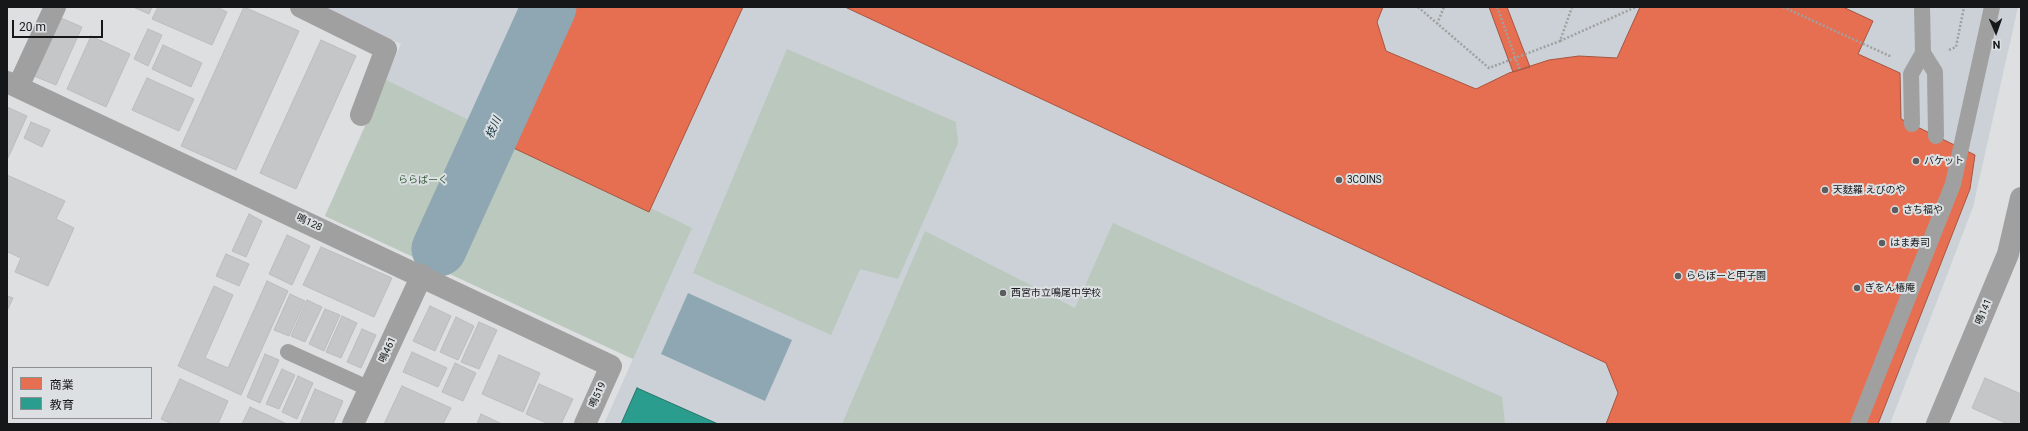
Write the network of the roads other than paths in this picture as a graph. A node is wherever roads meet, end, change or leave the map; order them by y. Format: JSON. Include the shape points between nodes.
{"nodes":[{"id":1,"x":55,"y":7,"type":"edge"},
{"id":2,"x":301,"y":7,"type":"edge"},
{"id":3,"x":1922,"y":7,"type":"edge"},
{"id":4,"x":1992,"y":7,"type":"edge"},
{"id":5,"x":1923,"y":54,"type":"junction"},
{"id":6,"x":12,"y":85,"type":"edge"},
{"id":7,"x":361,"y":115,"type":"dead end"},
{"id":8,"x":1912,"y":124,"type":"dead end"},
{"id":9,"x":1936,"y":136,"type":"dead end"},
{"id":10,"x":2021,"y":198,"type":"edge"},
{"id":11,"x":2015,"y":257,"type":"edge"},
{"id":12,"x":422,"y":276,"type":"junction"},
{"id":13,"x":288,"y":352,"type":"dead end"},
{"id":14,"x":611,"y":366,"type":"joint"},
{"id":15,"x":370,"y":389,"type":"junction"},
{"id":16,"x":353,"y":424,"type":"edge"},
{"id":17,"x":585,"y":424,"type":"edge"},
{"id":18,"x":1858,"y":424,"type":"edge"},
{"id":19,"x":1937,"y":424,"type":"edge"}],
"edges":[{"from":1,"to":6,"type":"street"},
{"from":2,"to":7,"type":"street","via":[[386,49]]},
{"from":3,"to":5,"type":"lane"},
{"from":4,"to":18,"type":"lane","via":[[1953,184]]},
{"from":5,"to":8,"type":"lane","bridge":true,"via":[[1911,74]]},
{"from":5,"to":9,"type":"lane","bridge":true,"via":[[1935,72]]},
{"from":6,"to":12,"type":"street","name":"鳴128"},
{"from":10,"to":11,"type":"street","name":"鳴141"},
{"from":11,"to":19,"type":"street","name":"鳴141"},
{"from":12,"to":14,"type":"street","name":"鳴128"},
{"from":12,"to":15,"type":"street","name":"鳴461"},
{"from":13,"to":15,"type":"lane"},
{"from":14,"to":17,"type":"street","name":"鳴519"},
{"from":15,"to":16,"type":"street","name":"鳴461"}]}
